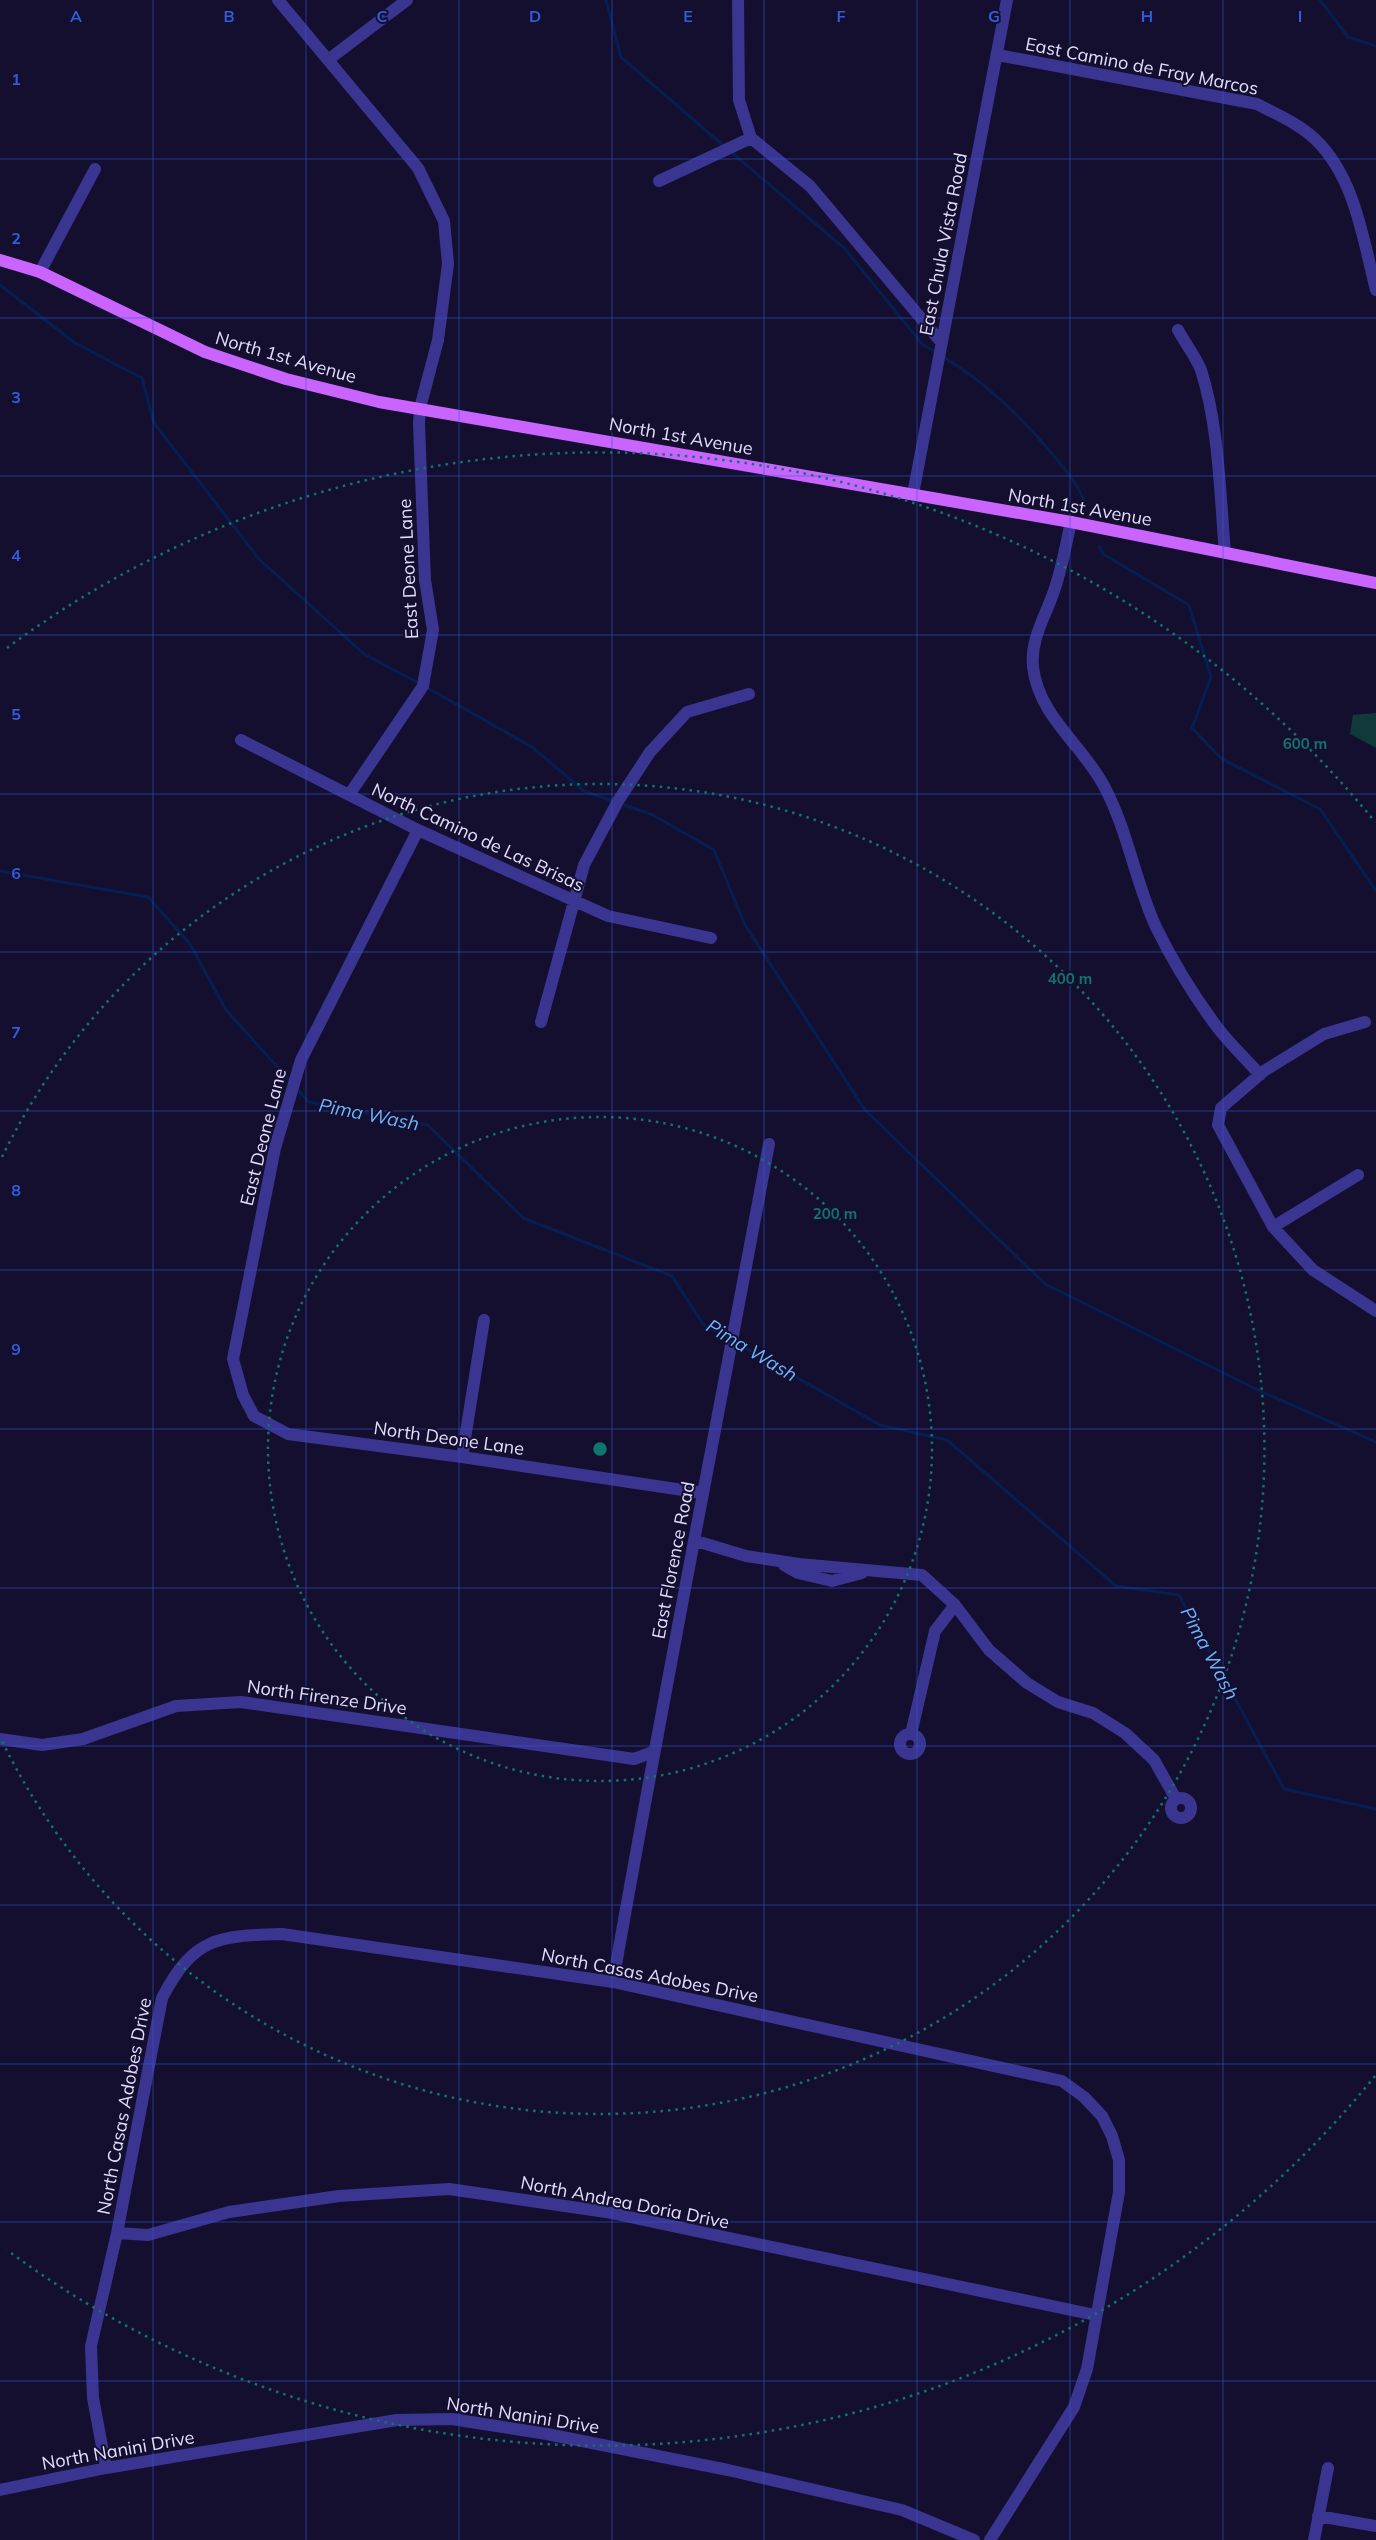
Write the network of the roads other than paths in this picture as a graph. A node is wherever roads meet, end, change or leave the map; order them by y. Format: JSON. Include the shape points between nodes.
{"nodes":[{"id":1,"x":278,"y":0,"type":"edge"},
{"id":2,"x":407,"y":0,"type":"edge"},
{"id":3,"x":738,"y":0,"type":"edge"},
{"id":4,"x":1007,"y":0,"type":"edge"},
{"id":5,"x":998,"y":55,"type":"junction"},
{"id":6,"x":328,"y":60,"type":"junction"},
{"id":7,"x":751,"y":138,"type":"junction"},
{"id":8,"x":95,"y":169,"type":"dead end"},
{"id":9,"x":659,"y":181,"type":"dead end"},
{"id":10,"x":0,"y":260,"type":"edge"},
{"id":11,"x":40,"y":272,"type":"junction"},
{"id":12,"x":1376,"y":290,"type":"edge"},
{"id":13,"x":1178,"y":330,"type":"dead end"},
{"id":14,"x":941,"y":342,"type":"junction"},
{"id":15,"x":420,"y":408,"type":"junction"},
{"id":16,"x":913,"y":494,"type":"junction"},
{"id":17,"x":1071,"y":522,"type":"junction"},
{"id":18,"x":1225,"y":553,"type":"junction"},
{"id":19,"x":1376,"y":583,"type":"edge"},
{"id":20,"x":749,"y":694,"type":"dead end"},
{"id":21,"x":241,"y":740,"type":"dead end"},
{"id":22,"x":349,"y":795,"type":"junction"},
{"id":23,"x":418,"y":830,"type":"junction"},
{"id":24,"x":573,"y":901,"type":"junction"},
{"id":25,"x":710,"y":938,"type":"dead end"},
{"id":26,"x":541,"y":1022,"type":"dead end"},
{"id":27,"x":1365,"y":1022,"type":"dead end"},
{"id":28,"x":1260,"y":1075,"type":"junction"},
{"id":29,"x":769,"y":1144,"type":"dead end"},
{"id":30,"x":1358,"y":1175,"type":"dead end"},
{"id":31,"x":1273,"y":1227,"type":"junction"},
{"id":32,"x":1376,"y":1311,"type":"edge"},
{"id":33,"x":484,"y":1320,"type":"dead end"},
{"id":34,"x":233,"y":1359,"type":"joint"},
{"id":35,"x":462,"y":1457,"type":"junction"},
{"id":36,"x":703,"y":1493,"type":"junction"},
{"id":37,"x":696,"y":1541,"type":"junction"},
{"id":38,"x":955,"y":1605,"type":"junction"},
{"id":39,"x":911,"y":1734,"type":"dead end"},
{"id":40,"x":0,"y":1739,"type":"edge"},
{"id":41,"x":653,"y":1752,"type":"junction"},
{"id":42,"x":1176,"y":1799,"type":"dead end"},
{"id":43,"x":613,"y":1982,"type":"junction"},
{"id":44,"x":116,"y":2233,"type":"junction"},
{"id":45,"x":1095,"y":2315,"type":"junction"},
{"id":46,"x":106,"y":2468,"type":"junction"},
{"id":47,"x":1328,"y":2468,"type":"dead end"},
{"id":48,"x":0,"y":2490,"type":"edge"},
{"id":49,"x":1318,"y":2516,"type":"junction"},
{"id":50,"x":1376,"y":2526,"type":"edge"},
{"id":51,"x":974,"y":2540,"type":"edge"},
{"id":52,"x":990,"y":2540,"type":"edge"},
{"id":53,"x":1314,"y":2540,"type":"edge"}],
"edges":[{"from":1,"to":6,"type":"street","name":"East Deone Lane"},
{"from":2,"to":6,"type":"street"},
{"from":3,"to":7,"type":"street","via":[[740,100]]},
{"from":4,"to":5,"type":"street","name":"East Chula Vista Road"},
{"from":5,"to":12,"type":"street","name":"East Camino de Fray Marcos","via":[[1257,104],[1288,121],[1315,139],[1331,158],[1352,196]]},
{"from":5,"to":14,"type":"street","name":"East Chula Vista Road"},
{"from":6,"to":15,"type":"street","name":"East Deone Lane","via":[[418,168],[444,221],[448,264],[438,340]]},
{"from":7,"to":9,"type":"street"},
{"from":7,"to":14,"type":"street","via":[[810,186]]},
{"from":8,"to":11,"type":"street"},
{"from":10,"to":11,"type":"main road","name":"North 1st Avenue"},
{"from":11,"to":15,"type":"main road","name":"North 1st Avenue","via":[[205,352],[286,379],[379,402]]},
{"from":13,"to":18,"type":"street","via":[[1200,369],[1208,403]]},
{"from":14,"to":16,"type":"street","name":"East Chula Vista Road"},
{"from":15,"to":16,"type":"main road","name":"North 1st Avenue"},
{"from":15,"to":22,"type":"street","name":"East Deone Lane","via":[[426,580],[433,630],[423,686]]},
{"from":16,"to":17,"type":"main road","name":"North 1st Avenue"},
{"from":17,"to":18,"type":"main road","name":"North 1st Avenue"},
{"from":17,"to":28,"type":"street","via":[[1061,571],[1034,649],[1036,683],[1044,705],[1089,762],[1116,809],[1145,901],[1168,951],[1218,1028]]},
{"from":18,"to":19,"type":"main road","name":"North 1st Avenue"},
{"from":20,"to":24,"type":"street","via":[[687,712],[650,752],[618,801],[584,866]]},
{"from":21,"to":22,"type":"street","name":"North Camino de Las Brisas"},
{"from":22,"to":23,"type":"street","name":"North Camino de Las Brisas"},
{"from":23,"to":24,"type":"street","name":"North Camino de Las Brisas"},
{"from":23,"to":34,"type":"street","name":"East Deone Lane","via":[[301,1060],[275,1148]]},
{"from":24,"to":25,"type":"street","name":"North Camino de Las Brisas","via":[[608,916]]},
{"from":24,"to":26,"type":"street"},
{"from":27,"to":28,"type":"street","via":[[1324,1034]]},
{"from":28,"to":31,"type":"street","via":[[1212,1117]]},
{"from":29,"to":36,"type":"street","name":"East Florence Road"},
{"from":30,"to":31,"type":"street"},
{"from":31,"to":32,"type":"street","via":[[1313,1270]]},
{"from":33,"to":35,"type":"street"},
{"from":34,"to":35,"type":"street","name":"North Deone Lane","via":[[243,1395],[254,1416],[288,1434]]},
{"from":35,"to":36,"type":"street","name":"North Deone Lane"},
{"from":36,"to":37,"type":"street","name":"East Florence Road"},
{"from":37,"to":38,"type":"street","via":[[746,1556],[774,1560],[798,1573],[832,1581],[872,1570],[922,1575]]},
{"from":37,"to":41,"type":"street","name":"East Florence Road"},
{"from":38,"to":39,"type":"street","via":[[935,1630]]},
{"from":38,"to":42,"type":"street","via":[[989,1650],[1026,1683],[1058,1702],[1093,1713],[1125,1733],[1154,1760]]},
{"from":40,"to":41,"type":"street","name":"North Firenze Drive","via":[[42,1745],[83,1739],[176,1706],[241,1702],[634,1759]]},
{"from":41,"to":43,"type":"street","name":"East Florence Road"},
{"from":43,"to":44,"type":"street","name":"North Casas Adobes Drive","via":[[282,1934],[234,1936],[196,1950],[176,1971],[162,1998]]},
{"from":43,"to":45,"type":"street","name":"North Casas Adobes Drive","via":[[1062,2081],[1102,2116],[1119,2160],[1119,2192]]},
{"from":44,"to":45,"type":"street","name":"North Andrea Doria Drive","via":[[148,2235],[229,2212],[339,2196],[449,2189],[606,2212]]},
{"from":44,"to":46,"type":"street","name":"North Casas Adobes Drive","via":[[91,2346],[93,2398]]},
{"from":45,"to":52,"type":"street","name":"North Casas Adobes Drive","via":[[1087,2369],[1074,2407]]},
{"from":46,"to":48,"type":"street","name":"North Nanini Drive"},
{"from":46,"to":51,"type":"street","name":"North Nanini Drive","via":[[397,2420],[452,2419],[719,2468],[902,2510]]},
{"from":47,"to":49,"type":"street"},
{"from":49,"to":50,"type":"street"},
{"from":49,"to":53,"type":"street"}]}
